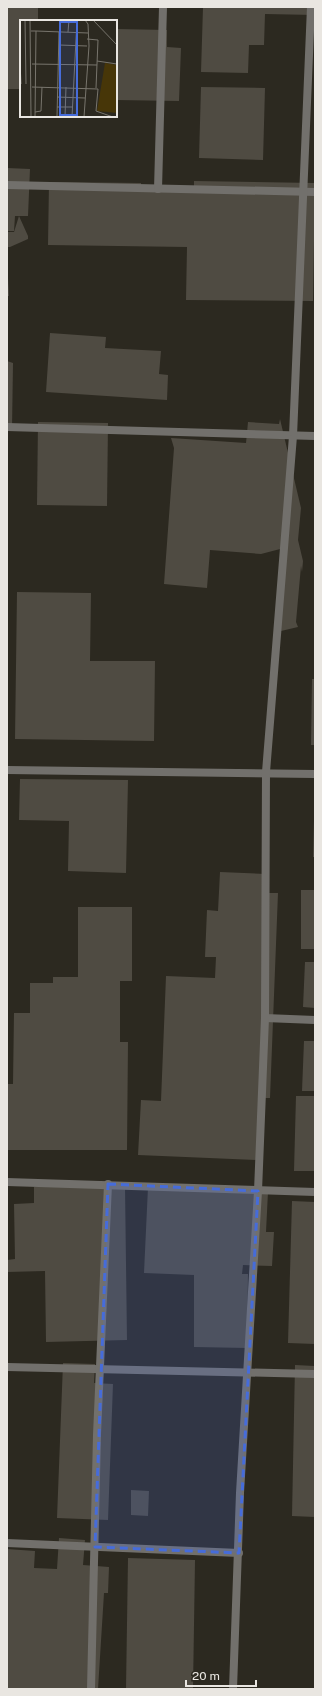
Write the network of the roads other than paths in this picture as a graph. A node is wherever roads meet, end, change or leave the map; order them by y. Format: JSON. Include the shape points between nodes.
{"nodes":[{"id":1,"x":163,"y":7,"type":"edge"},
{"id":2,"x":312,"y":7,"type":"edge"},
{"id":3,"x":7,"y":185,"type":"edge"},
{"id":4,"x":158,"y":189,"type":"junction"},
{"id":5,"x":304,"y":192,"type":"junction"},
{"id":6,"x":315,"y":192,"type":"edge"},
{"id":7,"x":7,"y":427,"type":"edge"},
{"id":8,"x":293,"y":436,"type":"junction"},
{"id":9,"x":315,"y":436,"type":"edge"},
{"id":10,"x":7,"y":770,"type":"edge"},
{"id":11,"x":266,"y":772,"type":"junction"},
{"id":12,"x":315,"y":774,"type":"edge"},
{"id":13,"x":265,"y":1018,"type":"junction"},
{"id":14,"x":315,"y":1020,"type":"edge"},
{"id":15,"x":7,"y":1182,"type":"edge"},
{"id":16,"x":108,"y":1184,"type":"junction"},
{"id":17,"x":258,"y":1191,"type":"junction"},
{"id":18,"x":315,"y":1192,"type":"edge"},
{"id":19,"x":7,"y":1367,"type":"edge"},
{"id":20,"x":100,"y":1368,"type":"junction"},
{"id":21,"x":247,"y":1373,"type":"junction"},
{"id":22,"x":315,"y":1374,"type":"edge"},
{"id":23,"x":7,"y":1543,"type":"edge"},
{"id":24,"x":95,"y":1547,"type":"junction"},
{"id":25,"x":239,"y":1553,"type":"junction"},
{"id":26,"x":91,"y":1689,"type":"edge"},
{"id":27,"x":233,"y":1689,"type":"edge"}],
"edges":[{"from":1,"to":4,"type":"street"},
{"from":2,"to":5,"type":"street"},
{"from":3,"to":4,"type":"street"},
{"from":4,"to":5,"type":"street"},
{"from":5,"to":6,"type":"street"},
{"from":5,"to":8,"type":"street"},
{"from":7,"to":8,"type":"street"},
{"from":8,"to":9,"type":"street"},
{"from":8,"to":11,"type":"street"},
{"from":10,"to":11,"type":"street"},
{"from":11,"to":12,"type":"street"},
{"from":11,"to":13,"type":"street"},
{"from":13,"to":14,"type":"street"},
{"from":13,"to":17,"type":"street"},
{"from":15,"to":16,"type":"street"},
{"from":16,"to":17,"type":"street"},
{"from":16,"to":20,"type":"street"},
{"from":17,"to":18,"type":"street"},
{"from":17,"to":21,"type":"street"},
{"from":19,"to":20,"type":"street"},
{"from":20,"to":21,"type":"street"},
{"from":20,"to":24,"type":"street"},
{"from":21,"to":22,"type":"street"},
{"from":21,"to":25,"type":"street"},
{"from":23,"to":24,"type":"street"},
{"from":24,"to":25,"type":"street"},
{"from":24,"to":26,"type":"street"},
{"from":25,"to":27,"type":"street"}]}
